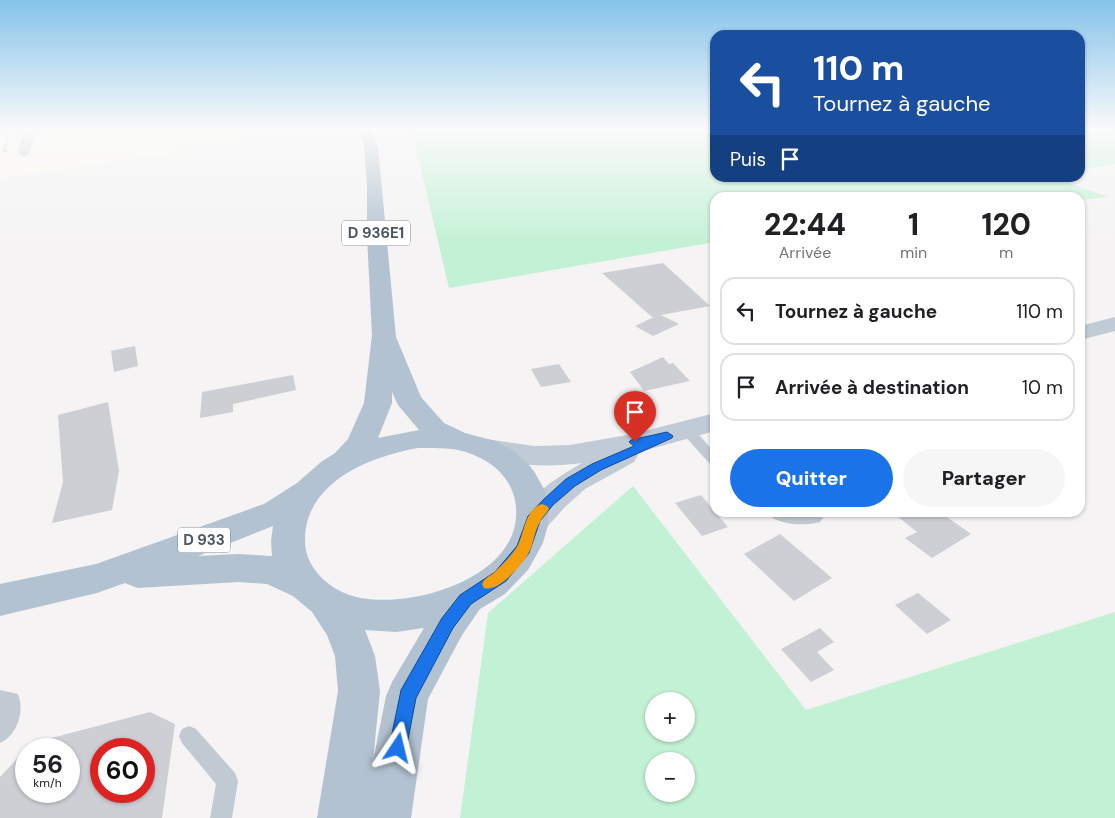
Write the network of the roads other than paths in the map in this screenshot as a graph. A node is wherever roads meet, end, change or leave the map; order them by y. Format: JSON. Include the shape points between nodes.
{"nodes":[{"id":1,"x":374,"y":169,"type":"edge"},
{"id":2,"x":1115,"y":324,"type":"edge"},
{"id":3,"x":1085,"y":331,"type":"edge"},
{"id":4,"x":384,"y":335,"type":"junction"},
{"id":5,"x":710,"y":423,"type":"edge"},
{"id":6,"x":677,"y":433,"type":"junction"},
{"id":7,"x":455,"y":440,"type":"junction"},
{"id":8,"x":486,"y":449,"type":"junction"},
{"id":9,"x":710,"y":457,"type":"edge"},
{"id":10,"x":346,"y":460,"type":"junction"},
{"id":11,"x":307,"y":491,"type":"junction"},
{"id":12,"x":784,"y":517,"type":"edge"},
{"id":13,"x":815,"y":518,"type":"dead end"},
{"id":14,"x":533,"y":520,"type":"junction"},
{"id":15,"x":97,"y":578,"type":"junction"},
{"id":16,"x":316,"y":594,"type":"junction"},
{"id":17,"x":0,"y":600,"type":"edge"},
{"id":18,"x":466,"y":600,"type":"junction"},
{"id":19,"x":0,"y":699,"type":"edge"},
{"id":20,"x":0,"y":733,"type":"edge"},
{"id":21,"x":189,"y":736,"type":"dead end"},
{"id":22,"x":221,"y":818,"type":"edge"},
{"id":23,"x":342,"y":818,"type":"edge"},
{"id":24,"x":386,"y":818,"type":"edge"}],
"edges":[{"from":1,"to":4,"type":"main road","number":"D 936E1"},
{"from":2,"to":3,"type":"main road"},
{"from":4,"to":7,"type":"main road","number":"D 936E1","via":[[408,399],[434,429]]},
{"from":4,"to":10,"type":"main road","number":"D 936E1","via":[[378,403],[360,443]]},
{"from":5,"to":6,"type":"main road"},
{"from":6,"to":8,"type":"main road","via":[[587,452],[550,456]]},
{"from":6,"to":9,"type":"lane"},
{"from":6,"to":14,"type":"main road","via":[[596,467],[570,482]]},
{"from":7,"to":8,"type":"main road"},
{"from":7,"to":10,"type":"main road","via":[[418,438],[381,445]]},
{"from":8,"to":14,"type":"main road","via":[[507,461],[522,477],[532,497]]},
{"from":10,"to":11,"type":"main road"},
{"from":11,"to":15,"type":"main road","number":"D 933","via":[[276,512]]},
{"from":11,"to":16,"type":"main road","via":[[293,514],[287,538],[290,563]]},
{"from":12,"to":13,"type":"lane"},
{"from":14,"to":18,"type":"main road","via":[[524,549],[500,577]]},
{"from":15,"to":16,"type":"main road","number":"D 933","via":[[238,568],[272,570]]},
{"from":15,"to":17,"type":"main road","number":"D 933"},
{"from":16,"to":18,"type":"main road","via":[[358,613],[393,617],[430,612]]},
{"from":16,"to":23,"type":"main road","via":[[344,628],[355,656],[359,691]]},
{"from":18,"to":24,"type":"main road","via":[[448,623],[407,696]]},
{"from":19,"to":20,"type":"lane","via":[[10,701],[8,722]]},
{"from":21,"to":22,"type":"lane","via":[[227,781]]}]}
